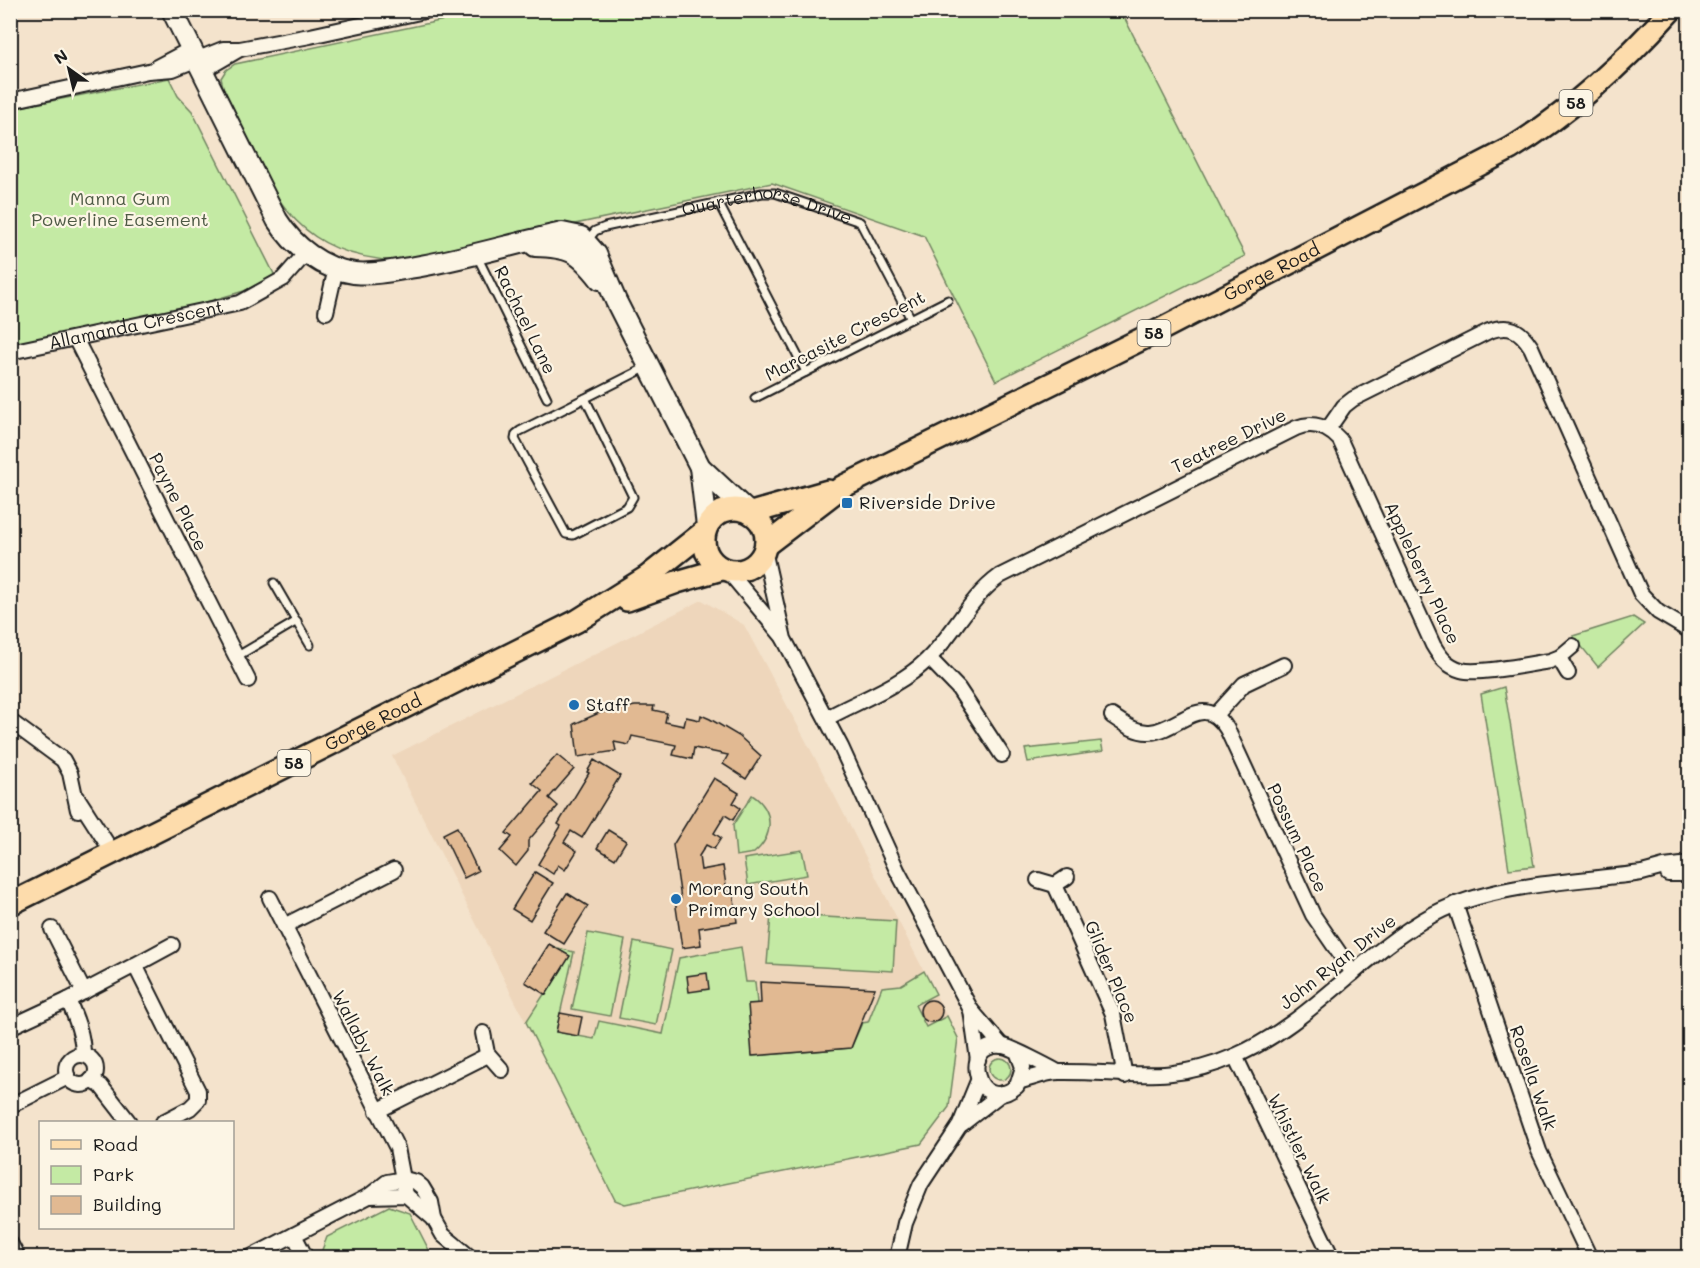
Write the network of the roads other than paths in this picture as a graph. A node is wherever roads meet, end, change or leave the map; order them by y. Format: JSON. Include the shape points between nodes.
{"nodes":[{"id":1,"x":172,"y":10,"type":"edge"},
{"id":2,"x":1671,"y":10,"type":"edge"},
{"id":3,"x":419,"y":12,"type":"edge"},
{"id":4,"x":197,"y":60,"type":"junction"},
{"id":5,"x":10,"y":101,"type":"edge"},
{"id":6,"x":718,"y":202,"type":"junction"},
{"id":7,"x":582,"y":248,"type":"junction"},
{"id":8,"x":302,"y":250,"type":"junction"},
{"id":9,"x":476,"y":254,"type":"junction"},
{"id":10,"x":336,"y":268,"type":"junction"},
{"id":11,"x":948,"y":300,"type":"dead end"},
{"id":12,"x":326,"y":312,"type":"dead end"},
{"id":13,"x":911,"y":319,"type":"junction"},
{"id":14,"x":76,"y":340,"type":"junction"},
{"id":15,"x":10,"y":352,"type":"edge"},
{"id":16,"x":649,"y":366,"type":"junction"},
{"id":17,"x":806,"y":372,"type":"junction"},
{"id":18,"x":547,"y":398,"type":"dead end"},
{"id":19,"x":585,"y":398,"type":"junction"},
{"id":20,"x":755,"y":398,"type":"dead end"},
{"id":21,"x":1328,"y":429,"type":"junction"},
{"id":22,"x":700,"y":467,"type":"junction"},
{"id":23,"x":842,"y":487,"type":"junction"},
{"id":24,"x":749,"y":513,"type":"junction"},
{"id":25,"x":706,"y":528,"type":"junction"},
{"id":26,"x":765,"y":548,"type":"junction"},
{"id":27,"x":725,"y":570,"type":"junction"},
{"id":28,"x":274,"y":583,"type":"dead end"},
{"id":29,"x":297,"y":621,"type":"junction"},
{"id":30,"x":577,"y":621,"type":"junction"},
{"id":31,"x":1689,"y":631,"type":"edge"},
{"id":32,"x":784,"y":639,"type":"junction"},
{"id":33,"x":310,"y":645,"type":"dead end"},
{"id":34,"x":1573,"y":646,"type":"dead end"},
{"id":35,"x":236,"y":657,"type":"junction"},
{"id":36,"x":929,"y":658,"type":"junction"},
{"id":37,"x":1560,"y":658,"type":"junction"},
{"id":38,"x":1284,"y":665,"type":"dead end"},
{"id":39,"x":1568,"y":673,"type":"dead end"},
{"id":40,"x":248,"y":680,"type":"dead end"},
{"id":41,"x":1215,"y":715,"type":"junction"},
{"id":42,"x":1112,"y":716,"type":"dead end"},
{"id":43,"x":827,"y":718,"type":"junction"},
{"id":44,"x":10,"y":721,"type":"edge"},
{"id":45,"x":1002,"y":755,"type":"dead end"},
{"id":46,"x":75,"y":794,"type":"junction"},
{"id":47,"x":78,"y":810,"type":"dead end"},
{"id":48,"x":113,"y":853,"type":"junction"},
{"id":49,"x":1689,"y":864,"type":"edge"},
{"id":50,"x":394,"y":870,"type":"dead end"},
{"id":51,"x":1642,"y":873,"type":"junction"},
{"id":52,"x":1689,"y":874,"type":"edge"},
{"id":53,"x":1067,"y":877,"type":"dead end"},
{"id":54,"x":1038,"y":880,"type":"dead end"},
{"id":55,"x":1055,"y":885,"type":"junction"},
{"id":56,"x":270,"y":898,"type":"dead end"},
{"id":57,"x":10,"y":904,"type":"edge"},
{"id":58,"x":1455,"y":904,"type":"junction"},
{"id":59,"x":284,"y":926,"type":"junction"},
{"id":60,"x":52,"y":929,"type":"dead end"},
{"id":61,"x":172,"y":945,"type":"dead end"},
{"id":62,"x":135,"y":965,"type":"junction"},
{"id":63,"x":1353,"y":973,"type":"junction"},
{"id":64,"x":84,"y":992,"type":"junction"},
{"id":65,"x":68,"y":1000,"type":"junction"},
{"id":66,"x":971,"y":1010,"type":"junction"},
{"id":67,"x":10,"y":1027,"type":"edge"},
{"id":68,"x":483,"y":1033,"type":"dead end"},
{"id":69,"x":1002,"y":1046,"type":"junction"},
{"id":70,"x":488,"y":1054,"type":"junction"},
{"id":71,"x":1018,"y":1054,"type":"junction"},
{"id":72,"x":83,"y":1055,"type":"junction"},
{"id":73,"x":1235,"y":1056,"type":"junction"},
{"id":74,"x":978,"y":1060,"type":"junction"},
{"id":75,"x":502,"y":1070,"type":"dead end"},
{"id":76,"x":1058,"y":1072,"type":"junction"},
{"id":77,"x":1125,"y":1076,"type":"junction"},
{"id":78,"x":68,"y":1077,"type":"junction"},
{"id":79,"x":91,"y":1080,"type":"junction"},
{"id":80,"x":978,"y":1081,"type":"junction"},
{"id":81,"x":1021,"y":1081,"type":"junction"},
{"id":82,"x":1002,"y":1093,"type":"junction"},
{"id":83,"x":10,"y":1106,"type":"edge"},
{"id":84,"x":377,"y":1111,"type":"junction"},
{"id":85,"x":128,"y":1121,"type":"edge"},
{"id":86,"x":165,"y":1121,"type":"edge"},
{"id":87,"x":960,"y":1125,"type":"junction"},
{"id":88,"x":401,"y":1179,"type":"junction"},
{"id":89,"x":406,"y":1195,"type":"junction"},
{"id":90,"x":369,"y":1196,"type":"junction"},
{"id":91,"x":434,"y":1219,"type":"junction"},
{"id":92,"x":294,"y":1235,"type":"junction"},
{"id":93,"x":10,"y":1244,"type":"edge"},
{"id":94,"x":18,"y":1257,"type":"edge"},
{"id":95,"x":249,"y":1257,"type":"edge"},
{"id":96,"x":306,"y":1257,"type":"edge"},
{"id":97,"x":471,"y":1257,"type":"edge"},
{"id":98,"x":897,"y":1257,"type":"edge"},
{"id":99,"x":1332,"y":1257,"type":"edge"},
{"id":100,"x":1590,"y":1257,"type":"edge"}],
"edges":[{"from":1,"to":4,"type":"street"},
{"from":2,"to":23,"type":"main road","name":"Gorge Road","number":"58","via":[[1587,94],[1510,149],[1154,333]]},
{"from":3,"to":4,"type":"street","via":[[240,49],[223,49]]},
{"from":4,"to":5,"type":"street"},
{"from":4,"to":8,"type":"street","via":[[277,220]]},
{"from":6,"to":7,"type":"lane","name":"Quarterhorse Drive","via":[[605,227],[595,231]]},
{"from":6,"to":13,"type":"lane","name":"Quarterhorse Drive","via":[[772,193],[858,221]]},
{"from":6,"to":17,"type":"lane"},
{"from":7,"to":9,"type":"street","via":[[514,246]]},
{"from":7,"to":16,"type":"street","via":[[616,301]]},
{"from":8,"to":10,"type":"street"},
{"from":8,"to":14,"type":"street","name":"Allamanda Crescent","via":[[260,294],[232,305]]},
{"from":9,"to":10,"type":"street","via":[[377,273]]},
{"from":9,"to":18,"type":"lane","name":"Rachael Lane"},
{"from":10,"to":12,"type":"street"},
{"from":11,"to":13,"type":"lane","name":"Marcasite Crescent"},
{"from":13,"to":17,"type":"lane","name":"Marcasite Crescent"},
{"from":14,"to":15,"type":"street","name":"Allamanda Crescent"},
{"from":14,"to":35,"type":"street","name":"Payne Place"},
{"from":16,"to":19,"type":"lane"},
{"from":16,"to":22,"type":"street"},
{"from":17,"to":20,"type":"lane","name":"Marcasite Crescent"},
{"from":19,"to":19,"type":"lane","via":[[516,434],[566,534],[573,535],[627,507],[633,497]]},
{"from":21,"to":31,"type":"street","via":[[1353,399],[1489,331],[1505,327],[1517,330],[1531,347],[1641,594],[1658,612]]},
{"from":21,"to":36,"type":"street","name":"Teatree Drive","via":[[1310,425],[1296,428],[1000,576],[977,595]]},
{"from":21,"to":37,"type":"street","name":"Appleberry Place","via":[[1346,450],[1433,645],[1443,659],[1460,670],[1473,671]]},
{"from":22,"to":24,"type":"street"},
{"from":22,"to":25,"type":"street"},
{"from":23,"to":24,"type":"main road","name":"Gorge Road","number":"58"},
{"from":23,"to":26,"type":"main road","name":"Gorge Road","number":"58"},
{"from":24,"to":25,"type":"main road","number":"58","via":[[720,513]]},
{"from":24,"to":26,"type":"main road","via":[[761,524]]},
{"from":25,"to":27,"type":"main road","via":[[705,549],[714,564]]},
{"from":25,"to":30,"type":"main road","name":"Gorge Road","number":"58","via":[[647,577]]},
{"from":26,"to":27,"type":"main road","number":"58","via":[[746,570]]},
{"from":26,"to":32,"type":"street"},
{"from":27,"to":30,"type":"main road","name":"Gorge Road","number":"58","via":[[677,582]]},
{"from":27,"to":32,"type":"street"},
{"from":28,"to":29,"type":"lane"},
{"from":29,"to":33,"type":"lane"},
{"from":29,"to":35,"type":"lane"},
{"from":30,"to":48,"type":"main road","name":"Gorge Road","number":"58"},
{"from":32,"to":43,"type":"street"},
{"from":34,"to":37,"type":"street"},
{"from":35,"to":40,"type":"street","name":"Payne Place"},
{"from":36,"to":43,"type":"street","name":"Teatree Drive","via":[[909,674]]},
{"from":36,"to":45,"type":"street","via":[[958,688]]},
{"from":37,"to":39,"type":"street"},
{"from":38,"to":41,"type":"street","via":[[1244,677]]},
{"from":41,"to":42,"type":"street","via":[[1196,713],[1149,732],[1133,729]]},
{"from":41,"to":63,"type":"street","name":"Possum Place","via":[[1227,729],[1318,925]]},
{"from":43,"to":66,"type":"street","via":[[897,870]]},
{"from":44,"to":46,"type":"street","via":[[63,760]]},
{"from":46,"to":47,"type":"street"},
{"from":46,"to":48,"type":"street"},
{"from":48,"to":57,"type":"main road","name":"Gorge Road","number":"58"},
{"from":49,"to":51,"type":"street","name":"John Ryan Drive"},
{"from":50,"to":59,"type":"street"},
{"from":51,"to":52,"type":"street","name":"John Ryan Drive"},
{"from":51,"to":58,"type":"street","name":"John Ryan Drive","via":[[1511,890]]},
{"from":53,"to":55,"type":"street"},
{"from":54,"to":55,"type":"street"},
{"from":55,"to":77,"type":"street","name":"Glider Place","via":[[1113,1014]]},
{"from":56,"to":59,"type":"street","name":"Wallaby Walk"},
{"from":58,"to":63,"type":"street","name":"John Ryan Drive","via":[[1412,928]]},
{"from":58,"to":100,"type":"street","name":"Rosella Walk","via":[[1539,1151]]},
{"from":59,"to":84,"type":"street","name":"Wallaby Walk"},
{"from":60,"to":64,"type":"street"},
{"from":61,"to":62,"type":"street"},
{"from":62,"to":64,"type":"street"},
{"from":62,"to":86,"type":"street","via":[[198,1091],[198,1100],[190,1108]]},
{"from":63,"to":73,"type":"street","name":"John Ryan Drive","via":[[1279,1031]]},
{"from":64,"to":65,"type":"street"},
{"from":65,"to":67,"type":"street"},
{"from":65,"to":72,"type":"street","via":[[77,1020]]},
{"from":66,"to":69,"type":"street"},
{"from":66,"to":74,"type":"street"},
{"from":68,"to":70,"type":"street"},
{"from":69,"to":71,"type":"street"},
{"from":69,"to":74,"type":"street","via":[[988,1049]]},
{"from":70,"to":75,"type":"street"},
{"from":70,"to":84,"type":"street"},
{"from":71,"to":76,"type":"street","name":"John Ryan Drive"},
{"from":71,"to":81,"type":"street","via":[[1023,1067]]},
{"from":72,"to":78,"type":"street","via":[[70,1060],[66,1068]]},
{"from":72,"to":79,"type":"street","via":[[94,1063],[96,1072]]},
{"from":73,"to":77,"type":"street","name":"John Ryan Drive","via":[[1173,1074]]},
{"from":73,"to":99,"type":"street","name":"Whistler Walk"},
{"from":74,"to":80,"type":"street"},
{"from":76,"to":77,"type":"street","name":"John Ryan Drive"},
{"from":76,"to":81,"type":"street","name":"John Ryan Drive"},
{"from":78,"to":79,"type":"street","via":[[81,1085]]},
{"from":78,"to":83,"type":"street"},
{"from":79,"to":85,"type":"street","via":[[101,1086]]},
{"from":80,"to":82,"type":"street","via":[[989,1091]]},
{"from":80,"to":87,"type":"street"},
{"from":81,"to":82,"type":"street"},
{"from":82,"to":87,"type":"street"},
{"from":84,"to":88,"type":"street","name":"Wallaby Walk","via":[[398,1152]]},
{"from":87,"to":98,"type":"street","via":[[921,1184],[905,1222]]},
{"from":88,"to":89,"type":"street","name":"Wallaby Walk"},
{"from":88,"to":90,"type":"street","via":[[385,1184]]},
{"from":88,"to":91,"type":"street","via":[[416,1182],[424,1190]]},
{"from":89,"to":90,"type":"street"},
{"from":89,"to":91,"type":"street"},
{"from":90,"to":92,"type":"street"},
{"from":91,"to":97,"type":"street","via":[[444,1238]]},
{"from":92,"to":95,"type":"street"},
{"from":92,"to":96,"type":"street"},
{"from":93,"to":94,"type":"street"}]}
